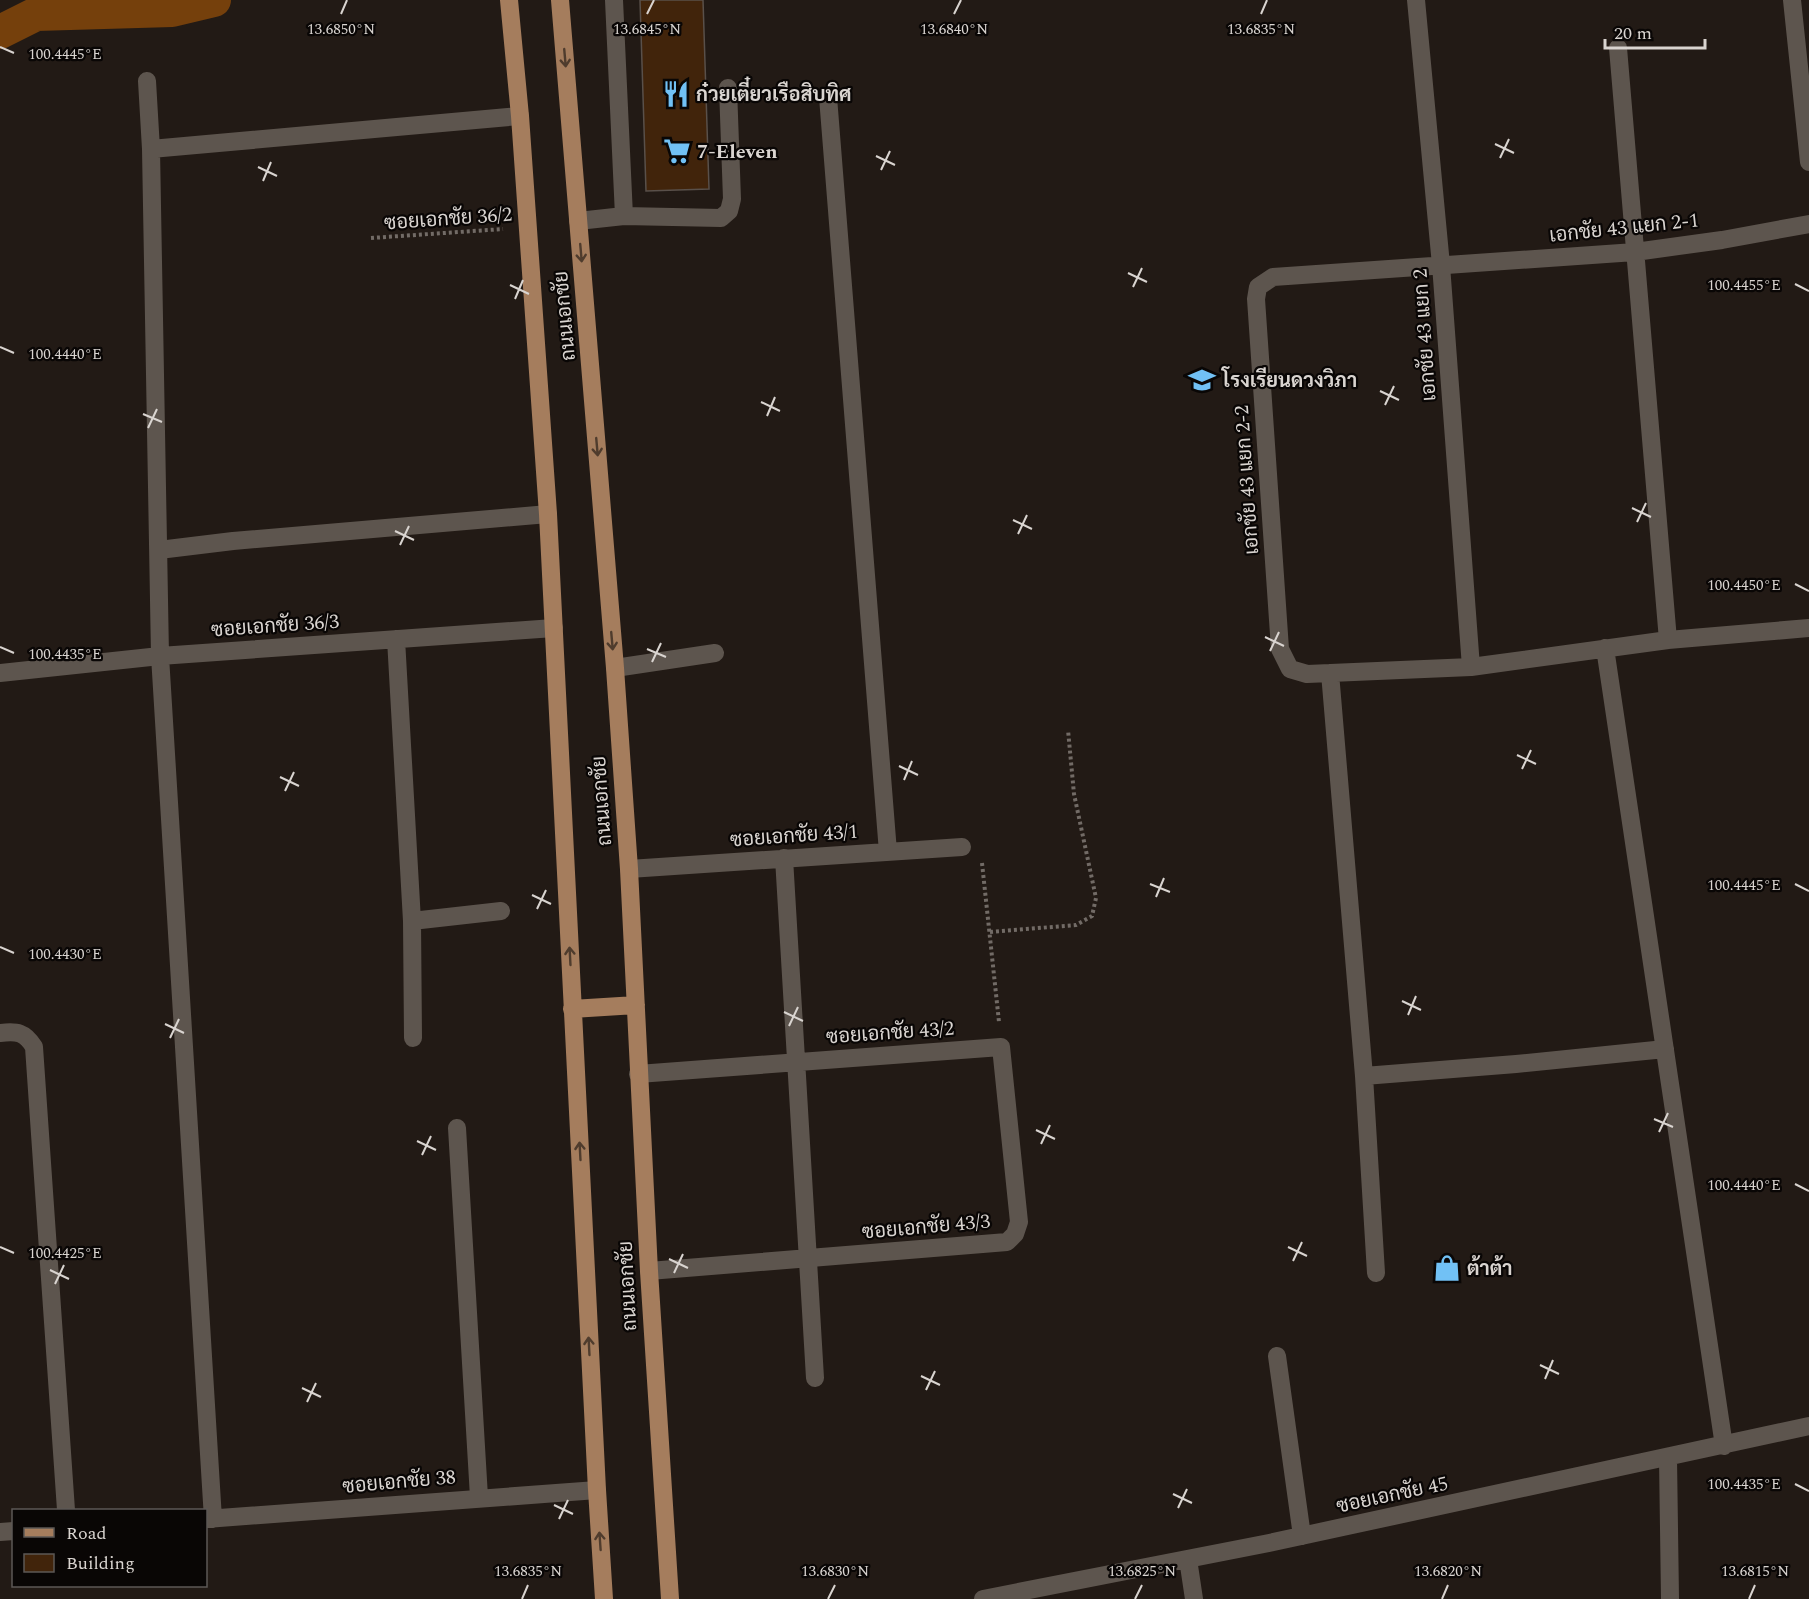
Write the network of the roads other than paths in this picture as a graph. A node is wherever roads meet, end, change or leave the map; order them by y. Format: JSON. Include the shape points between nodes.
{"nodes":[{"id":1,"x":510,"y":0,"type":"edge"},
{"id":2,"x":560,"y":0,"type":"edge"},
{"id":3,"x":614,"y":0,"type":"edge"},
{"id":4,"x":1416,"y":0,"type":"edge"},
{"id":5,"x":1792,"y":0,"type":"edge"},
{"id":6,"x":1618,"y":48,"type":"dead end"},
{"id":7,"x":147,"y":81,"type":"dead end"},
{"id":8,"x":728,"y":88,"type":"dead end"},
{"id":9,"x":828,"y":97,"type":"dead end"},
{"id":10,"x":520,"y":116,"type":"junction"},
{"id":11,"x":151,"y":149,"type":"junction"},
{"id":12,"x":1809,"y":162,"type":"edge"},
{"id":13,"x":624,"y":216,"type":"junction"},
{"id":14,"x":578,"y":221,"type":"junction"},
{"id":15,"x":1809,"y":224,"type":"edge"},
{"id":16,"x":1635,"y":252,"type":"junction"},
{"id":17,"x":1441,"y":265,"type":"junction"},
{"id":18,"x":548,"y":514,"type":"junction"},
{"id":19,"x":159,"y":550,"type":"junction"},
{"id":20,"x":554,"y":628,"type":"junction"},
{"id":21,"x":1809,"y":628,"type":"edge"},
{"id":22,"x":396,"y":639,"type":"junction"},
{"id":23,"x":1668,"y":640,"type":"junction"},
{"id":24,"x":1605,"y":648,"type":"junction"},
{"id":25,"x":715,"y":653,"type":"dead end"},
{"id":26,"x":160,"y":656,"type":"junction"},
{"id":27,"x":1472,"y":667,"type":"junction"},
{"id":28,"x":615,"y":668,"type":"junction"},
{"id":29,"x":0,"y":673,"type":"edge"},
{"id":30,"x":1330,"y":673,"type":"junction"},
{"id":31,"x":962,"y":847,"type":"road end"},
{"id":32,"x":888,"y":852,"type":"junction"},
{"id":33,"x":784,"y":858,"type":"junction"},
{"id":34,"x":629,"y":869,"type":"junction"},
{"id":35,"x":501,"y":911,"type":"dead end"},
{"id":36,"x":412,"y":921,"type":"junction"},
{"id":37,"x":636,"y":1005,"type":"junction"},
{"id":38,"x":572,"y":1009,"type":"junction"},
{"id":39,"x":0,"y":1034,"type":"edge"},
{"id":40,"x":414,"y":1038,"type":"dead end"},
{"id":41,"x":1001,"y":1047,"type":"joint"},
{"id":42,"x":1665,"y":1049,"type":"junction"},
{"id":43,"x":796,"y":1061,"type":"junction"},
{"id":44,"x":638,"y":1074,"type":"junction"},
{"id":45,"x":1364,"y":1076,"type":"junction"},
{"id":46,"x":457,"y":1128,"type":"dead end"},
{"id":47,"x":808,"y":1258,"type":"junction"},
{"id":48,"x":649,"y":1271,"type":"junction"},
{"id":49,"x":1376,"y":1273,"type":"dead end"},
{"id":50,"x":1277,"y":1356,"type":"dead end"},
{"id":51,"x":815,"y":1378,"type":"dead end"},
{"id":52,"x":1809,"y":1426,"type":"edge"},
{"id":53,"x":1724,"y":1446,"type":"junction"},
{"id":54,"x":1668,"y":1458,"type":"junction"},
{"id":55,"x":597,"y":1490,"type":"junction"},
{"id":56,"x":479,"y":1497,"type":"junction"},
{"id":57,"x":66,"y":1509,"type":"edge"},
{"id":58,"x":209,"y":1519,"type":"edge"},
{"id":59,"x":1302,"y":1536,"type":"junction"},
{"id":60,"x":1188,"y":1559,"type":"junction"},
{"id":61,"x":604,"y":1599,"type":"edge"},
{"id":62,"x":670,"y":1599,"type":"edge"},
{"id":63,"x":983,"y":1599,"type":"edge"},
{"id":64,"x":1194,"y":1599,"type":"edge"},
{"id":65,"x":1670,"y":1599,"type":"edge"}],
"edges":[{"from":1,"to":10,"type":"main road","name":"ถนนเอกชัย"},
{"from":2,"to":14,"type":"main road","name":"ถนนเอกชัย","one_way":true},
{"from":3,"to":13,"type":"street"},
{"from":4,"to":17,"type":"street","name":"เอกชัย 43 แยก 2"},
{"from":5,"to":12,"type":"street"},
{"from":6,"to":16,"type":"street"},
{"from":7,"to":11,"type":"street"},
{"from":8,"to":13,"type":"street","via":[[732,198],[729,211],[721,219]]},
{"from":9,"to":32,"type":"street"},
{"from":10,"to":11,"type":"street"},
{"from":10,"to":18,"type":"main road","name":"ถนนเอกชัย"},
{"from":11,"to":19,"type":"street"},
{"from":13,"to":14,"type":"street"},
{"from":14,"to":28,"type":"main road","name":"ถนนเอกชัย","one_way":true},
{"from":15,"to":16,"type":"street","name":"เอกชัย 43 แยก 2-1"},
{"from":16,"to":17,"type":"street","name":"เอกชัย 43 แยก 2-1"},
{"from":16,"to":23,"type":"street"},
{"from":17,"to":27,"type":"street","name":"เอกชัย 43 แยก 2"},
{"from":17,"to":30,"type":"street","name":"เอกชัย 43 แยก 2-2","via":[[1273,277],[1258,286],[1280,649],[1290,669],[1307,674]]},
{"from":18,"to":19,"type":"street"},
{"from":18,"to":20,"type":"main road","name":"ถนนเอกชัย"},
{"from":19,"to":26,"type":"street"},
{"from":20,"to":22,"type":"street","name":"ซอยเอกชัย 36/3"},
{"from":38,"to":20,"type":"main road","name":"ถนนเอกชัย","one_way":true},
{"from":21,"to":23,"type":"street"},
{"from":22,"to":26,"type":"street","name":"ซอยเอกชัย 36/3"},
{"from":22,"to":36,"type":"street"},
{"from":23,"to":24,"type":"street"},
{"from":24,"to":27,"type":"street"},
{"from":24,"to":42,"type":"street"},
{"from":25,"to":28,"type":"street"},
{"from":26,"to":29,"type":"street","name":"ซอยเอกชัย 36/3"},
{"from":26,"to":58,"type":"street"},
{"from":27,"to":30,"type":"street"},
{"from":28,"to":34,"type":"main road","name":"ถนนเอกชัย"},
{"from":30,"to":45,"type":"street"},
{"from":31,"to":32,"type":"street","name":"ซอยเอกชัย 43/1"},
{"from":32,"to":33,"type":"street","name":"ซอยเอกชัย 43/1"},
{"from":33,"to":34,"type":"street","name":"ซอยเอกชัย 43/1"},
{"from":33,"to":43,"type":"street"},
{"from":34,"to":37,"type":"main road","name":"ถนนเอกชัย"},
{"from":35,"to":36,"type":"street"},
{"from":36,"to":40,"type":"street"},
{"from":37,"to":38,"type":"main road"},
{"from":37,"to":44,"type":"main road","name":"ถนนเอกชัย"},
{"from":55,"to":38,"type":"main road","name":"ถนนเอกชัย","one_way":true},
{"from":39,"to":57,"type":"street","via":[[16,1031],[27,1036],[34,1047]]},
{"from":41,"to":43,"type":"street","name":"ซอยเอกชัย 43/2"},
{"from":41,"to":47,"type":"street","name":"ซอยเอกชัย 43/3","via":[[1018,1222],[1015,1234],[1007,1242]]},
{"from":42,"to":45,"type":"street"},
{"from":42,"to":53,"type":"street"},
{"from":43,"to":44,"type":"street","name":"ซอยเอกชัย 43/2"},
{"from":43,"to":47,"type":"street"},
{"from":44,"to":48,"type":"main road","name":"ถนนเอกชัย"},
{"from":45,"to":49,"type":"street"},
{"from":46,"to":56,"type":"street"},
{"from":47,"to":48,"type":"street","name":"ซอยเอกชัย 43/3"},
{"from":47,"to":51,"type":"street"},
{"from":48,"to":62,"type":"main road","name":"ถนนเอกชัย"},
{"from":50,"to":59,"type":"street"},
{"from":52,"to":53,"type":"street","name":"ซอยเอกชัย 45"},
{"from":53,"to":54,"type":"street","name":"ซอยเอกชัย 45"},
{"from":54,"to":59,"type":"street","name":"ซอยเอกชัย 45"},
{"from":54,"to":65,"type":"street"},
{"from":55,"to":56,"type":"street","name":"ซอยเอกชัย 38"},
{"from":61,"to":55,"type":"main road","name":"ถนนเอกชัย","one_way":true},
{"from":56,"to":58,"type":"street","name":"ซอยเอกชัย 38"},
{"from":59,"to":60,"type":"street","name":"ซอยเอกชัย 45"},
{"from":60,"to":63,"type":"street","name":"ซอยเอกชัย 45"},
{"from":60,"to":64,"type":"street"}]}
